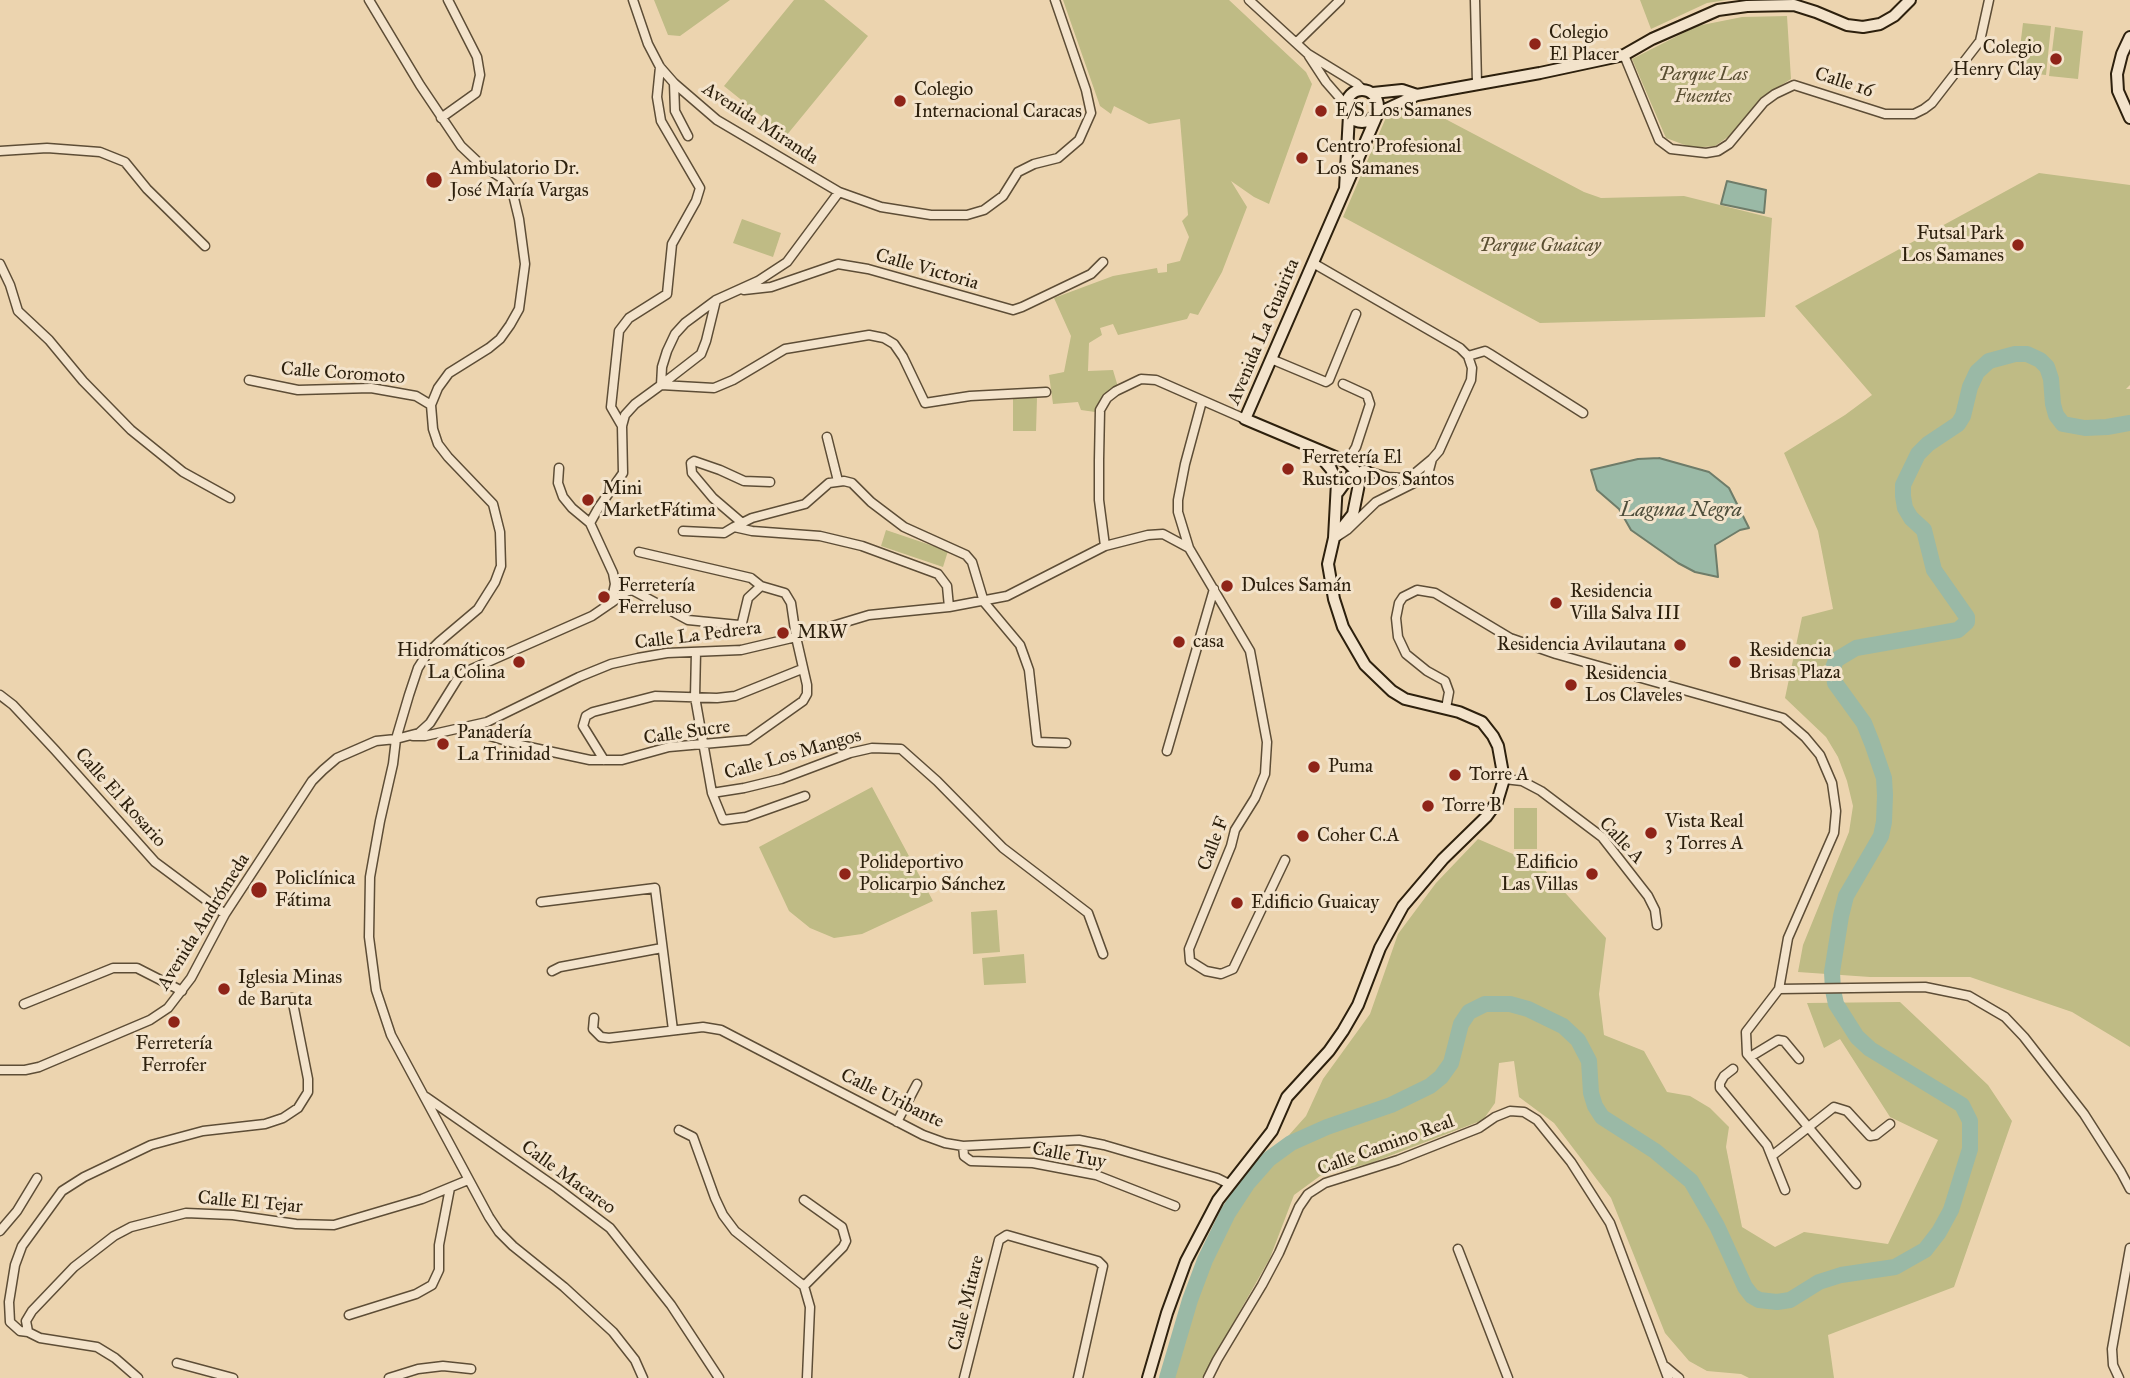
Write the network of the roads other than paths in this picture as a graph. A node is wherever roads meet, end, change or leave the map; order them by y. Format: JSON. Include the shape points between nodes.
{"nodes":[{"id":1,"x":369,"y":0,"type":"edge"},
{"id":2,"x":448,"y":0,"type":"edge"},
{"id":3,"x":633,"y":0,"type":"edge"},
{"id":4,"x":1055,"y":0,"type":"edge"},
{"id":5,"x":1249,"y":0,"type":"edge"},
{"id":6,"x":1340,"y":0,"type":"edge"},
{"id":7,"x":1475,"y":0,"type":"edge"},
{"id":8,"x":1910,"y":0,"type":"edge"},
{"id":9,"x":1989,"y":0,"type":"edge"},
{"id":10,"x":2130,"y":37,"type":"edge"},
{"id":11,"x":1296,"y":43,"type":"junction"},
{"id":12,"x":1308,"y":54,"type":"junction"},
{"id":13,"x":1624,"y":55,"type":"junction"},
{"id":14,"x":660,"y":67,"type":"junction"},
{"id":15,"x":674,"y":83,"type":"junction"},
{"id":16,"x":1477,"y":83,"type":"junction"},
{"id":17,"x":1368,"y":92,"type":"junction"},
{"id":18,"x":1417,"y":95,"type":"junction"},
{"id":19,"x":1347,"y":110,"type":"junction"},
{"id":20,"x":1378,"y":113,"type":"junction"},
{"id":21,"x":441,"y":118,"type":"junction"},
{"id":22,"x":2130,"y":118,"type":"edge"},
{"id":23,"x":688,"y":136,"type":"dead end"},
{"id":24,"x":0,"y":151,"type":"edge"},
{"id":25,"x":1345,"y":189,"type":"junction"},
{"id":26,"x":839,"y":192,"type":"junction"},
{"id":27,"x":205,"y":246,"type":"dead end"},
{"id":28,"x":1103,"y":262,"type":"dead end"},
{"id":29,"x":1313,"y":263,"type":"junction"},
{"id":30,"x":0,"y":264,"type":"edge"},
{"id":31,"x":734,"y":290,"type":"junction"},
{"id":32,"x":716,"y":300,"type":"junction"},
{"id":33,"x":1356,"y":314,"type":"dead end"},
{"id":34,"x":1468,"y":356,"type":"junction"},
{"id":35,"x":1271,"y":359,"type":"junction"},
{"id":36,"x":249,"y":380,"type":"dead end"},
{"id":37,"x":1343,"y":384,"type":"dead end"},
{"id":38,"x":662,"y":386,"type":"junction"},
{"id":39,"x":1046,"y":392,"type":"dead end"},
{"id":40,"x":1202,"y":401,"type":"junction"},
{"id":41,"x":431,"y":405,"type":"junction"},
{"id":42,"x":1583,"y":413,"type":"dead end"},
{"id":43,"x":1245,"y":419,"type":"junction"},
{"id":44,"x":622,"y":426,"type":"junction"},
{"id":45,"x":827,"y":438,"type":"dead end"},
{"id":46,"x":1315,"y":450,"type":"junction"},
{"id":47,"x":1432,"y":459,"type":"junction"},
{"id":48,"x":1348,"y":463,"type":"junction"},
{"id":49,"x":559,"y":468,"type":"dead end"},
{"id":50,"x":1362,"y":472,"type":"junction"},
{"id":51,"x":838,"y":481,"type":"junction"},
{"id":52,"x":770,"y":482,"type":"dead end"},
{"id":53,"x":1337,"y":494,"type":"junction"},
{"id":54,"x":230,"y":498,"type":"dead end"},
{"id":55,"x":590,"y":523,"type":"junction"},
{"id":56,"x":738,"y":524,"type":"junction"},
{"id":57,"x":683,"y":531,"type":"dead end"},
{"id":58,"x":1334,"y":538,"type":"junction"},
{"id":59,"x":1105,"y":546,"type":"junction"},
{"id":60,"x":1189,"y":548,"type":"junction"},
{"id":61,"x":639,"y":552,"type":"dead end"},
{"id":62,"x":761,"y":586,"type":"junction"},
{"id":63,"x":1214,"y":589,"type":"junction"},
{"id":64,"x":984,"y":602,"type":"junction"},
{"id":65,"x":611,"y":603,"type":"junction"},
{"id":66,"x":949,"y":607,"type":"junction"},
{"id":67,"x":796,"y":638,"type":"junction"},
{"id":68,"x":696,"y":652,"type":"junction"},
{"id":69,"x":802,"y":669,"type":"junction"},
{"id":70,"x":0,"y":695,"type":"edge"},
{"id":71,"x":695,"y":697,"type":"junction"},
{"id":72,"x":1446,"y":708,"type":"junction"},
{"id":73,"x":460,"y":727,"type":"junction"},
{"id":74,"x":413,"y":736,"type":"junction"},
{"id":75,"x":396,"y":739,"type":"junction"},
{"id":76,"x":1066,"y":743,"type":"dead end"},
{"id":77,"x":704,"y":745,"type":"junction"},
{"id":78,"x":1167,"y":751,"type":"dead end"},
{"id":79,"x":604,"y":760,"type":"junction"},
{"id":80,"x":1504,"y":779,"type":"junction"},
{"id":81,"x":712,"y":793,"type":"junction"},
{"id":82,"x":805,"y":796,"type":"dead end"},
{"id":83,"x":1285,"y":860,"type":"dead end"},
{"id":84,"x":541,"y":902,"type":"dead end"},
{"id":85,"x":225,"y":914,"type":"junction"},
{"id":86,"x":1657,"y":925,"type":"dead end"},
{"id":87,"x":662,"y":948,"type":"junction"},
{"id":88,"x":1103,"y":954,"type":"dead end"},
{"id":89,"x":552,"y":971,"type":"dead end"},
{"id":90,"x":1779,"y":989,"type":"junction"},
{"id":91,"x":182,"y":991,"type":"junction"},
{"id":92,"x":292,"y":998,"type":"dead end"},
{"id":93,"x":24,"y":1004,"type":"dead end"},
{"id":94,"x":594,"y":1018,"type":"dead end"},
{"id":95,"x":673,"y":1030,"type":"junction"},
{"id":96,"x":1750,"y":1058,"type":"junction"},
{"id":97,"x":1800,"y":1059,"type":"dead end"},
{"id":98,"x":1733,"y":1069,"type":"dead end"},
{"id":99,"x":0,"y":1070,"type":"edge"},
{"id":100,"x":917,"y":1084,"type":"dead end"},
{"id":101,"x":424,"y":1096,"type":"junction"},
{"id":102,"x":897,"y":1122,"type":"junction"},
{"id":103,"x":1890,"y":1124,"type":"dead end"},
{"id":104,"x":1809,"y":1127,"type":"junction"},
{"id":105,"x":679,"y":1130,"type":"dead end"},
{"id":106,"x":963,"y":1146,"type":"junction"},
{"id":107,"x":1773,"y":1155,"type":"junction"},
{"id":108,"x":37,"y":1178,"type":"dead end"},
{"id":109,"x":468,"y":1180,"type":"junction"},
{"id":110,"x":1229,"y":1184,"type":"junction"},
{"id":111,"x":1856,"y":1184,"type":"dead end"},
{"id":112,"x":450,"y":1188,"type":"junction"},
{"id":113,"x":2130,"y":1189,"type":"edge"},
{"id":114,"x":1785,"y":1190,"type":"dead end"},
{"id":115,"x":804,"y":1199,"type":"dead end"},
{"id":116,"x":1175,"y":1206,"type":"dead end"},
{"id":117,"x":0,"y":1231,"type":"edge"},
{"id":118,"x":2130,"y":1248,"type":"edge"},
{"id":119,"x":1458,"y":1249,"type":"dead end"},
{"id":120,"x":804,"y":1286,"type":"junction"},
{"id":121,"x":349,"y":1315,"type":"dead end"},
{"id":122,"x":28,"y":1332,"type":"junction"},
{"id":123,"x":177,"y":1363,"type":"dead end"},
{"id":124,"x":1663,"y":1365,"type":"junction"},
{"id":125,"x":471,"y":1370,"type":"dead end"},
{"id":126,"x":138,"y":1378,"type":"edge"},
{"id":127,"x":233,"y":1378,"type":"edge"},
{"id":128,"x":389,"y":1378,"type":"edge"},
{"id":129,"x":643,"y":1378,"type":"edge"},
{"id":130,"x":719,"y":1378,"type":"edge"},
{"id":131,"x":807,"y":1378,"type":"edge"},
{"id":132,"x":964,"y":1378,"type":"edge"},
{"id":133,"x":1078,"y":1378,"type":"edge"},
{"id":134,"x":1148,"y":1378,"type":"edge"},
{"id":135,"x":1208,"y":1378,"type":"edge"},
{"id":136,"x":1508,"y":1378,"type":"edge"},
{"id":137,"x":1668,"y":1378,"type":"edge"},
{"id":138,"x":1679,"y":1378,"type":"edge"},
{"id":139,"x":2119,"y":1378,"type":"edge"}],
"edges":[{"from":1,"to":21,"type":"street"},
{"from":2,"to":21,"type":"street","via":[[477,57],[480,75],[476,93]]},
{"from":3,"to":14,"type":"street","name":"Avenida Miranda"},
{"from":4,"to":26,"type":"street","name":"Avenida Miranda","via":[[1091,113],[1069,151],[1018,172],[992,206],[967,215],[881,207]]},
{"from":5,"to":11,"type":"street"},
{"from":6,"to":11,"type":"street"},
{"from":7,"to":16,"type":"street"},
{"from":8,"to":13,"type":"street","via":[[1894,16],[1863,27],[1794,5],[1727,8],[1692,20]]},
{"from":9,"to":13,"type":"street","name":"Calle 16","via":[[1980,41],[1924,109],[1914,114],[1885,114],[1794,85],[1764,102],[1729,144],[1706,153],[1671,149],[1659,139]]},
{"from":10,"to":22,"type":"street","via":[[2117,74],[2118,91]]},
{"from":11,"to":12,"type":"street"},
{"from":12,"to":17,"type":"street"},
{"from":12,"to":19,"type":"street"},
{"from":13,"to":16,"type":"street"},
{"from":14,"to":15,"type":"street","name":"Avenida Miranda"},
{"from":14,"to":44,"type":"street","via":[[656,97],[661,121],[700,188],[671,244],[667,294],[619,329],[611,407]]},
{"from":15,"to":23,"type":"street","via":[[676,113]]},
{"from":15,"to":26,"type":"street","name":"Avenida Miranda","via":[[718,120]]},
{"from":16,"to":18,"type":"street"},
{"from":17,"to":18,"type":"street","via":[[1402,90]]},
{"from":17,"to":19,"type":"street","via":[[1353,93]]},
{"from":17,"to":20,"type":"street","via":[[1377,100]]},
{"from":18,"to":20,"type":"street"},
{"from":19,"to":20,"type":"street","via":[[1353,119],[1364,122]]},
{"from":19,"to":25,"type":"street","name":"Avenida La Guairita"},
{"from":20,"to":25,"type":"street","name":"Avenida La Guairita"},
{"from":21,"to":41,"type":"street","via":[[461,146],[512,190],[525,279],[520,309],[503,335],[449,373]]},
{"from":24,"to":27,"type":"street","via":[[100,152],[125,162]]},
{"from":25,"to":29,"type":"street","name":"Avenida La Guairita"},
{"from":26,"to":31,"type":"street","via":[[787,262]]},
{"from":28,"to":31,"type":"street","name":"Calle Victoria","via":[[1091,274],[1013,310],[838,264],[771,287]]},
{"from":29,"to":34,"type":"street"},
{"from":29,"to":35,"type":"street","name":"Avenida La Guairita"},
{"from":30,"to":54,"type":"street","via":[[18,311],[131,430],[183,472]]},
{"from":31,"to":32,"type":"street"},
{"from":32,"to":38,"type":"street","via":[[701,354]]},
{"from":32,"to":38,"type":"street","via":[[691,317],[672,339],[663,362]]},
{"from":33,"to":35,"type":"street","via":[[1326,382]]},
{"from":34,"to":42,"type":"street","via":[[1485,351]]},
{"from":34,"to":47,"type":"street","via":[[1471,380]]},
{"from":35,"to":43,"type":"street","name":"Avenida La Guairita"},
{"from":36,"to":41,"type":"street","name":"Calle Coromoto","via":[[298,390],[371,388],[416,396]]},
{"from":37,"to":48,"type":"street","via":[[1367,396],[1370,404]]},
{"from":38,"to":39,"type":"street","via":[[714,388],[785,349],[869,335],[894,344],[926,404],[979,395]]},
{"from":38,"to":44,"type":"street","via":[[635,404]]},
{"from":40,"to":43,"type":"street"},
{"from":40,"to":59,"type":"street","via":[[1148,379],[1126,385],[1107,398],[1100,410],[1099,460]]},
{"from":40,"to":60,"type":"street","name":"Calle F","via":[[1178,500]]},
{"from":41,"to":75,"type":"street","via":[[438,444],[493,505],[500,532],[500,566],[478,609],[439,642],[418,668]]},
{"from":43,"to":46,"type":"street","name":"Avenida La Guairita"},
{"from":44,"to":55,"type":"street","via":[[622,475]]},
{"from":45,"to":51,"type":"street"},
{"from":46,"to":48,"type":"street","name":"Avenida La Guairita"},
{"from":46,"to":53,"type":"street","via":[[1335,475]]},
{"from":47,"to":50,"type":"street","via":[[1402,478]]},
{"from":47,"to":58,"type":"street","via":[[1424,478],[1376,502]]},
{"from":48,"to":50,"type":"street","name":"Avenida La Guairita"},
{"from":49,"to":55,"type":"street","via":[[563,497]]},
{"from":50,"to":53,"type":"street","via":[[1345,481]]},
{"from":50,"to":58,"type":"street","via":[[1353,514]]},
{"from":51,"to":56,"type":"street","via":[[829,483],[809,502]]},
{"from":51,"to":64,"type":"street","via":[[852,483],[910,531],[967,556]]},
{"from":52,"to":56,"type":"street","via":[[744,481],[691,462],[692,473]]},
{"from":53,"to":58,"type":"street"},
{"from":55,"to":65,"type":"street","via":[[613,573]]},
{"from":56,"to":57,"type":"street","via":[[724,533]]},
{"from":56,"to":66,"type":"street","via":[[752,531],[846,541],[906,561],[940,576],[947,586]]},
{"from":58,"to":72,"type":"street","via":[[1328,564],[1334,599],[1343,627],[1365,665],[1405,699]]},
{"from":59,"to":60,"type":"street","name":"Calle La Pedrera","via":[[1163,534]]},
{"from":59,"to":64,"type":"street","name":"Calle La Pedrera","via":[[1007,596]]},
{"from":60,"to":63,"type":"street","name":"Calle F"},
{"from":61,"to":62,"type":"street","via":[[751,578]]},
{"from":62,"to":65,"type":"street","via":[[748,598],[739,625],[688,620],[632,590]]},
{"from":62,"to":67,"type":"street","name":"Calle Sucre","via":[[789,597]]},
{"from":63,"to":78,"type":"street"},
{"from":63,"to":83,"type":"street","name":"Calle F","via":[[1250,651],[1267,742],[1265,774],[1235,830],[1189,949],[1191,961],[1221,974],[1233,969]]},
{"from":64,"to":66,"type":"street","name":"Calle La Pedrera"},
{"from":64,"to":76,"type":"street","via":[[1020,645],[1028,670],[1037,742]]},
{"from":65,"to":74,"type":"street","via":[[592,616],[465,672],[430,723]]},
{"from":66,"to":67,"type":"street","name":"Calle La Pedrera","via":[[869,615]]},
{"from":67,"to":68,"type":"street","name":"Calle La Pedrera","via":[[741,650]]},
{"from":67,"to":69,"type":"street","name":"Calle Sucre"},
{"from":68,"to":71,"type":"street","name":"Calle Los Mangos"},
{"from":68,"to":73,"type":"street","name":"Calle La Pedrera","via":[[611,664],[487,722]]},
{"from":69,"to":71,"type":"street","via":[[735,696]]},
{"from":69,"to":77,"type":"street","name":"Calle Sucre","via":[[807,685],[803,701],[748,740]]},
{"from":70,"to":85,"type":"street","name":"Calle El Rosario","via":[[155,862]]},
{"from":71,"to":77,"type":"street","name":"Calle Los Mangos"},
{"from":71,"to":79,"type":"street","via":[[655,695],[586,716],[583,726]]},
{"from":72,"to":80,"type":"street","via":[[1488,728],[1498,746]]},
{"from":72,"to":90,"type":"street","via":[[1446,681],[1406,654],[1398,636],[1399,603],[1417,590],[1435,593],[1510,638],[1783,718],[1820,755],[1832,783],[1836,811],[1834,833],[1788,938]]},
{"from":73,"to":74,"type":"street","name":"Calle La Pedrera"},
{"from":73,"to":79,"type":"street","name":"Calle Sucre","via":[[520,745]]},
{"from":74,"to":75,"type":"street","name":"Avenida Andrómeda"},
{"from":75,"to":85,"type":"street","name":"Avenida Andrómeda","via":[[356,749],[323,769]]},
{"from":75,"to":101,"type":"street","via":[[371,869],[370,956],[383,1016]]},
{"from":77,"to":79,"type":"street","name":"Calle Sucre"},
{"from":77,"to":81,"type":"street","name":"Calle Los Mangos"},
{"from":80,"to":86,"type":"street","name":"Calle A","via":[[1522,781],[1541,791],[1602,837],[1648,895]]},
{"from":80,"to":110,"type":"street","via":[[1497,802],[1486,817],[1403,906],[1343,1031],[1287,1097],[1272,1131]]},
{"from":81,"to":82,"type":"street","via":[[723,820],[746,817]]},
{"from":81,"to":88,"type":"street","name":"Calle Los Mangos","via":[[781,779],[850,753],[901,749],[1003,848],[1087,913]]},
{"from":84,"to":87,"type":"street","via":[[655,888]]},
{"from":85,"to":91,"type":"street","name":"Avenida Andrómeda"},
{"from":87,"to":89,"type":"street"},
{"from":87,"to":95,"type":"street"},
{"from":90,"to":96,"type":"street","via":[[1746,1032]]},
{"from":90,"to":113,"type":"street","via":[[1925,987],[1969,996],[2005,1017],[2045,1062]]},
{"from":91,"to":93,"type":"street","via":[[137,968],[113,968]]},
{"from":91,"to":99,"type":"street","name":"Avenida Andrómeda","via":[[150,1020],[96,1044],[39,1067]]},
{"from":92,"to":122,"type":"street","via":[[308,1079],[308,1092],[298,1108],[265,1124],[203,1131],[151,1145],[62,1191],[22,1246],[15,1265],[10,1322]]},
{"from":94,"to":95,"type":"street","name":"Calle Uribante","via":[[593,1029],[601,1037]]},
{"from":95,"to":102,"type":"street","name":"Calle Uribante","via":[[721,1030]]},
{"from":96,"to":97,"type":"street","via":[[1778,1040]]},
{"from":96,"to":104,"type":"street"},
{"from":98,"to":107,"type":"street","via":[[1720,1088]]},
{"from":100,"to":102,"type":"street"},
{"from":101,"to":109,"type":"street"},
{"from":101,"to":130,"type":"street","name":"Calle Macareo","via":[[610,1228]]},
{"from":102,"to":106,"type":"street","name":"Calle Uribante","via":[[936,1140]]},
{"from":103,"to":104,"type":"street","via":[[1870,1136],[1847,1111],[1836,1107]]},
{"from":104,"to":107,"type":"street"},
{"from":104,"to":111,"type":"street"},
{"from":105,"to":120,"type":"street","via":[[693,1137],[715,1198],[735,1231]]},
{"from":106,"to":110,"type":"street","name":"Calle Uribante","via":[[1079,1140]]},
{"from":106,"to":116,"type":"street","name":"Calle Tuy","via":[[966,1159],[1065,1169],[1111,1180]]},
{"from":107,"to":114,"type":"street"},
{"from":108,"to":117,"type":"street"},
{"from":109,"to":112,"type":"street","name":"Calle El Tejar"},
{"from":109,"to":129,"type":"street","via":[[499,1232],[613,1332]]},
{"from":110,"to":134,"type":"street","via":[[1186,1261]]},
{"from":112,"to":121,"type":"street","via":[[439,1270],[432,1285]]},
{"from":112,"to":122,"type":"street","name":"Calle El Tejar","via":[[334,1225],[186,1213],[131,1227],[74,1267],[32,1311],[26,1321]]},
{"from":115,"to":120,"type":"street","via":[[842,1227],[846,1241]]},
{"from":118,"to":139,"type":"street","via":[[2112,1349]]},
{"from":119,"to":136,"type":"street"},
{"from":120,"to":131,"type":"street","via":[[810,1307]]},
{"from":122,"to":126,"type":"street","via":[[97,1347]]},
{"from":123,"to":127,"type":"street"},
{"from":124,"to":135,"type":"street","name":"Calle Camino Real","via":[[1610,1223],[1536,1120],[1524,1112],[1510,1111],[1479,1128],[1325,1183],[1308,1194]]},
{"from":124,"to":137,"type":"street"},
{"from":124,"to":138,"type":"street"},
{"from":125,"to":128,"type":"street","via":[[443,1366]]},
{"from":132,"to":133,"type":"street","name":"Calle Mitare","via":[[999,1240],[1007,1235],[1103,1266]]}]}
